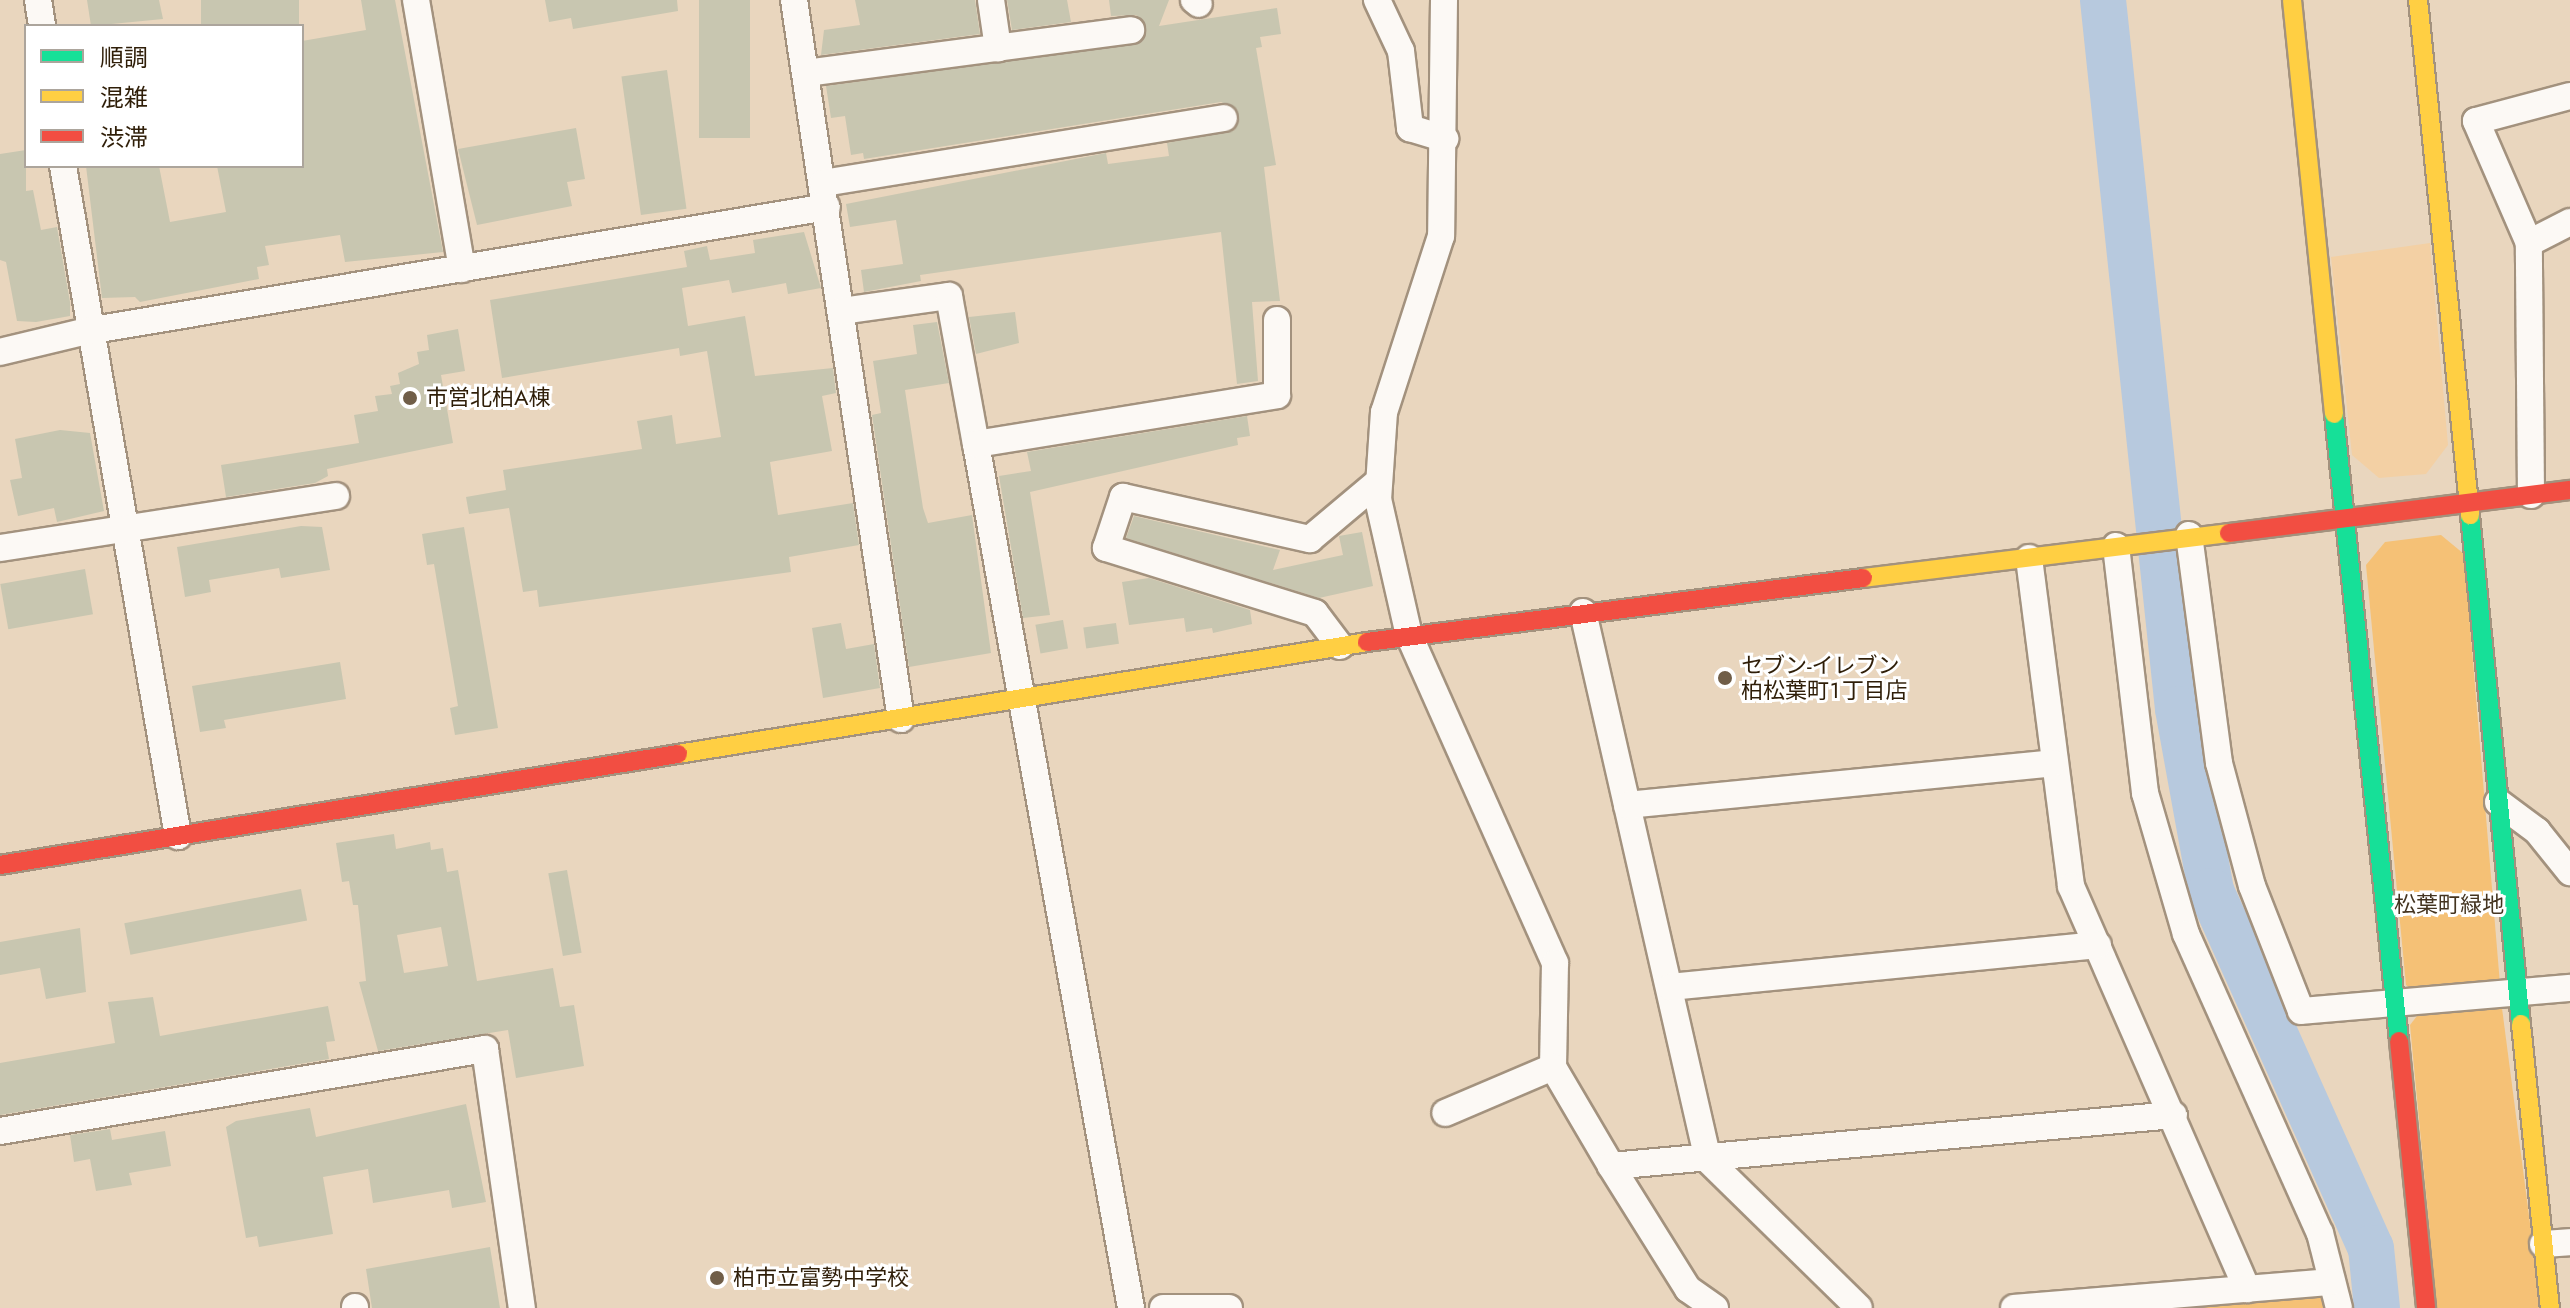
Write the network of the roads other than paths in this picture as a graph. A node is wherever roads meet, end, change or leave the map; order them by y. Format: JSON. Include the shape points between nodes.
{"nodes":[{"id":1,"x":38,"y":0,"type":"edge"},
{"id":2,"x":416,"y":0,"type":"edge"},
{"id":3,"x":794,"y":0,"type":"edge"},
{"id":4,"x":991,"y":0,"type":"edge"},
{"id":5,"x":1377,"y":0,"type":"edge"},
{"id":6,"x":1444,"y":0,"type":"edge"},
{"id":7,"x":2292,"y":0,"type":"edge"},
{"id":8,"x":2418,"y":0,"type":"edge"},
{"id":9,"x":42,"y":24,"type":"edge"},
{"id":10,"x":1131,"y":30,"type":"dead end"},
{"id":11,"x":998,"y":48,"type":"junction"},
{"id":12,"x":806,"y":73,"type":"junction"},
{"id":13,"x":2570,"y":96,"type":"edge"},
{"id":14,"x":1224,"y":118,"type":"dead end"},
{"id":15,"x":1445,"y":139,"type":"junction"},
{"id":16,"x":63,"y":168,"type":"edge"},
{"id":17,"x":825,"y":195,"type":"junction"},
{"id":18,"x":2570,"y":222,"type":"edge"},
{"id":19,"x":2529,"y":243,"type":"junction"},
{"id":20,"x":462,"y":269,"type":"junction"},
{"id":21,"x":841,"y":311,"type":"junction"},
{"id":22,"x":1277,"y":320,"type":"dead end"},
{"id":23,"x":87,"y":331,"type":"junction"},
{"id":24,"x":0,"y":352,"type":"edge"},
{"id":25,"x":976,"y":444,"type":"junction"},
{"id":26,"x":1378,"y":482,"type":"junction"},
{"id":27,"x":2570,"y":490,"type":"edge"},
{"id":28,"x":2531,"y":495,"type":"junction"},
{"id":29,"x":336,"y":496,"type":"dead end"},
{"id":30,"x":2468,"y":501,"type":"junction"},
{"id":31,"x":2348,"y":514,"type":"junction"},
{"id":32,"x":124,"y":530,"type":"junction"},
{"id":33,"x":2183,"y":536,"type":"junction"},
{"id":34,"x":2124,"y":545,"type":"junction"},
{"id":35,"x":0,"y":548,"type":"edge"},
{"id":36,"x":2029,"y":558,"type":"junction"},
{"id":37,"x":1583,"y":612,"type":"junction"},
{"id":38,"x":1409,"y":635,"type":"junction"},
{"id":39,"x":1340,"y":646,"type":"junction"},
{"id":40,"x":1023,"y":698,"type":"junction"},
{"id":41,"x":901,"y":719,"type":"junction"},
{"id":42,"x":2053,"y":763,"type":"junction"},
{"id":43,"x":2498,"y":802,"type":"junction"},
{"id":44,"x":1627,"y":805,"type":"junction"},
{"id":45,"x":178,"y":836,"type":"junction"},
{"id":46,"x":0,"y":865,"type":"edge"},
{"id":47,"x":2570,"y":872,"type":"edge"},
{"id":48,"x":2098,"y":945,"type":"junction"},
{"id":49,"x":1670,"y":987,"type":"junction"},
{"id":50,"x":2570,"y":988,"type":"edge"},
{"id":51,"x":2519,"y":992,"type":"junction"},
{"id":52,"x":2396,"y":1004,"type":"junction"},
{"id":53,"x":1553,"y":1067,"type":"junction"},
{"id":54,"x":1445,"y":1113,"type":"dead end"},
{"id":55,"x":2174,"y":1115,"type":"junction"},
{"id":56,"x":0,"y":1131,"type":"edge"},
{"id":57,"x":1708,"y":1160,"type":"junction"},
{"id":58,"x":1611,"y":1166,"type":"junction"},
{"id":59,"x":2570,"y":1242,"type":"edge"},
{"id":60,"x":2543,"y":1244,"type":"junction"},
{"id":61,"x":2331,"y":1282,"type":"junction"},
{"id":62,"x":2247,"y":1289,"type":"junction"},
{"id":63,"x":522,"y":1308,"type":"edge"},
{"id":64,"x":1131,"y":1308,"type":"edge"},
{"id":65,"x":1163,"y":1308,"type":"edge"},
{"id":66,"x":1229,"y":1308,"type":"edge"},
{"id":67,"x":1715,"y":1308,"type":"edge"},
{"id":68,"x":1859,"y":1308,"type":"edge"},
{"id":69,"x":2014,"y":1308,"type":"edge"},
{"id":70,"x":2339,"y":1308,"type":"edge"},
{"id":71,"x":2426,"y":1308,"type":"edge"},
{"id":72,"x":2550,"y":1308,"type":"edge"}],
"edges":[{"from":1,"to":9,"type":"street"},
{"from":2,"to":20,"type":"street"},
{"from":3,"to":12,"type":"street"},
{"from":4,"to":11,"type":"street"},
{"from":5,"to":15,"type":"street","via":[[1401,51],[1410,128]]},
{"from":6,"to":15,"type":"street"},
{"from":7,"to":31,"type":"street"},
{"from":8,"to":30,"type":"street"},
{"from":10,"to":11,"type":"street"},
{"from":11,"to":12,"type":"street"},
{"from":12,"to":17,"type":"street"},
{"from":13,"to":19,"type":"street","via":[[2476,121]]},
{"from":14,"to":17,"type":"street"},
{"from":15,"to":26,"type":"street","via":[[1441,236],[1384,412]]},
{"from":16,"to":23,"type":"street"},
{"from":17,"to":20,"type":"street"},
{"from":17,"to":21,"type":"street"},
{"from":18,"to":19,"type":"street"},
{"from":19,"to":28,"type":"street"},
{"from":20,"to":23,"type":"street"},
{"from":21,"to":25,"type":"street","via":[[949,296]]},
{"from":21,"to":41,"type":"street"},
{"from":22,"to":25,"type":"street","via":[[1277,395]]},
{"from":23,"to":24,"type":"street"},
{"from":23,"to":32,"type":"street"},
{"from":25,"to":40,"type":"street"},
{"from":26,"to":38,"type":"street"},
{"from":26,"to":39,"type":"street","via":[[1310,539],[1123,497],[1106,548],[1315,613]]},
{"from":27,"to":28,"type":"street"},
{"from":28,"to":30,"type":"street"},
{"from":29,"to":32,"type":"street"},
{"from":30,"to":31,"type":"street"},
{"from":30,"to":43,"type":"street"},
{"from":31,"to":33,"type":"street"},
{"from":31,"to":52,"type":"street"},
{"from":32,"to":35,"type":"street"},
{"from":32,"to":45,"type":"street"},
{"from":33,"to":34,"type":"street"},
{"from":33,"to":52,"type":"street","via":[[2219,763],[2252,886],[2301,1011]]},
{"from":34,"to":36,"type":"street"},
{"from":34,"to":61,"type":"street","via":[[2145,793],[2186,934],[2320,1233]]},
{"from":36,"to":37,"type":"street"},
{"from":36,"to":42,"type":"street"},
{"from":37,"to":38,"type":"street"},
{"from":37,"to":44,"type":"street"},
{"from":38,"to":39,"type":"street"},
{"from":38,"to":53,"type":"street","via":[[1555,963]]},
{"from":39,"to":40,"type":"street"},
{"from":40,"to":41,"type":"street"},
{"from":40,"to":64,"type":"street"},
{"from":41,"to":45,"type":"street"},
{"from":42,"to":44,"type":"street"},
{"from":42,"to":48,"type":"street","via":[[2071,886]]},
{"from":43,"to":47,"type":"street","via":[[2537,831]]},
{"from":43,"to":51,"type":"street"},
{"from":44,"to":49,"type":"street"},
{"from":45,"to":46,"type":"street"},
{"from":48,"to":49,"type":"street"},
{"from":48,"to":55,"type":"street"},
{"from":49,"to":57,"type":"street"},
{"from":50,"to":51,"type":"street"},
{"from":51,"to":52,"type":"street"},
{"from":51,"to":60,"type":"street"},
{"from":52,"to":71,"type":"street"},
{"from":53,"to":54,"type":"street"},
{"from":53,"to":58,"type":"street"},
{"from":55,"to":57,"type":"street"},
{"from":55,"to":62,"type":"street"},
{"from":56,"to":63,"type":"street","via":[[485,1049]]},
{"from":57,"to":58,"type":"street"},
{"from":57,"to":68,"type":"street"},
{"from":58,"to":67,"type":"street","via":[[1688,1289]]},
{"from":59,"to":60,"type":"street"},
{"from":60,"to":72,"type":"street"},
{"from":61,"to":62,"type":"street"},
{"from":61,"to":70,"type":"street"},
{"from":62,"to":69,"type":"street"},
{"from":65,"to":66,"type":"street"}]}
